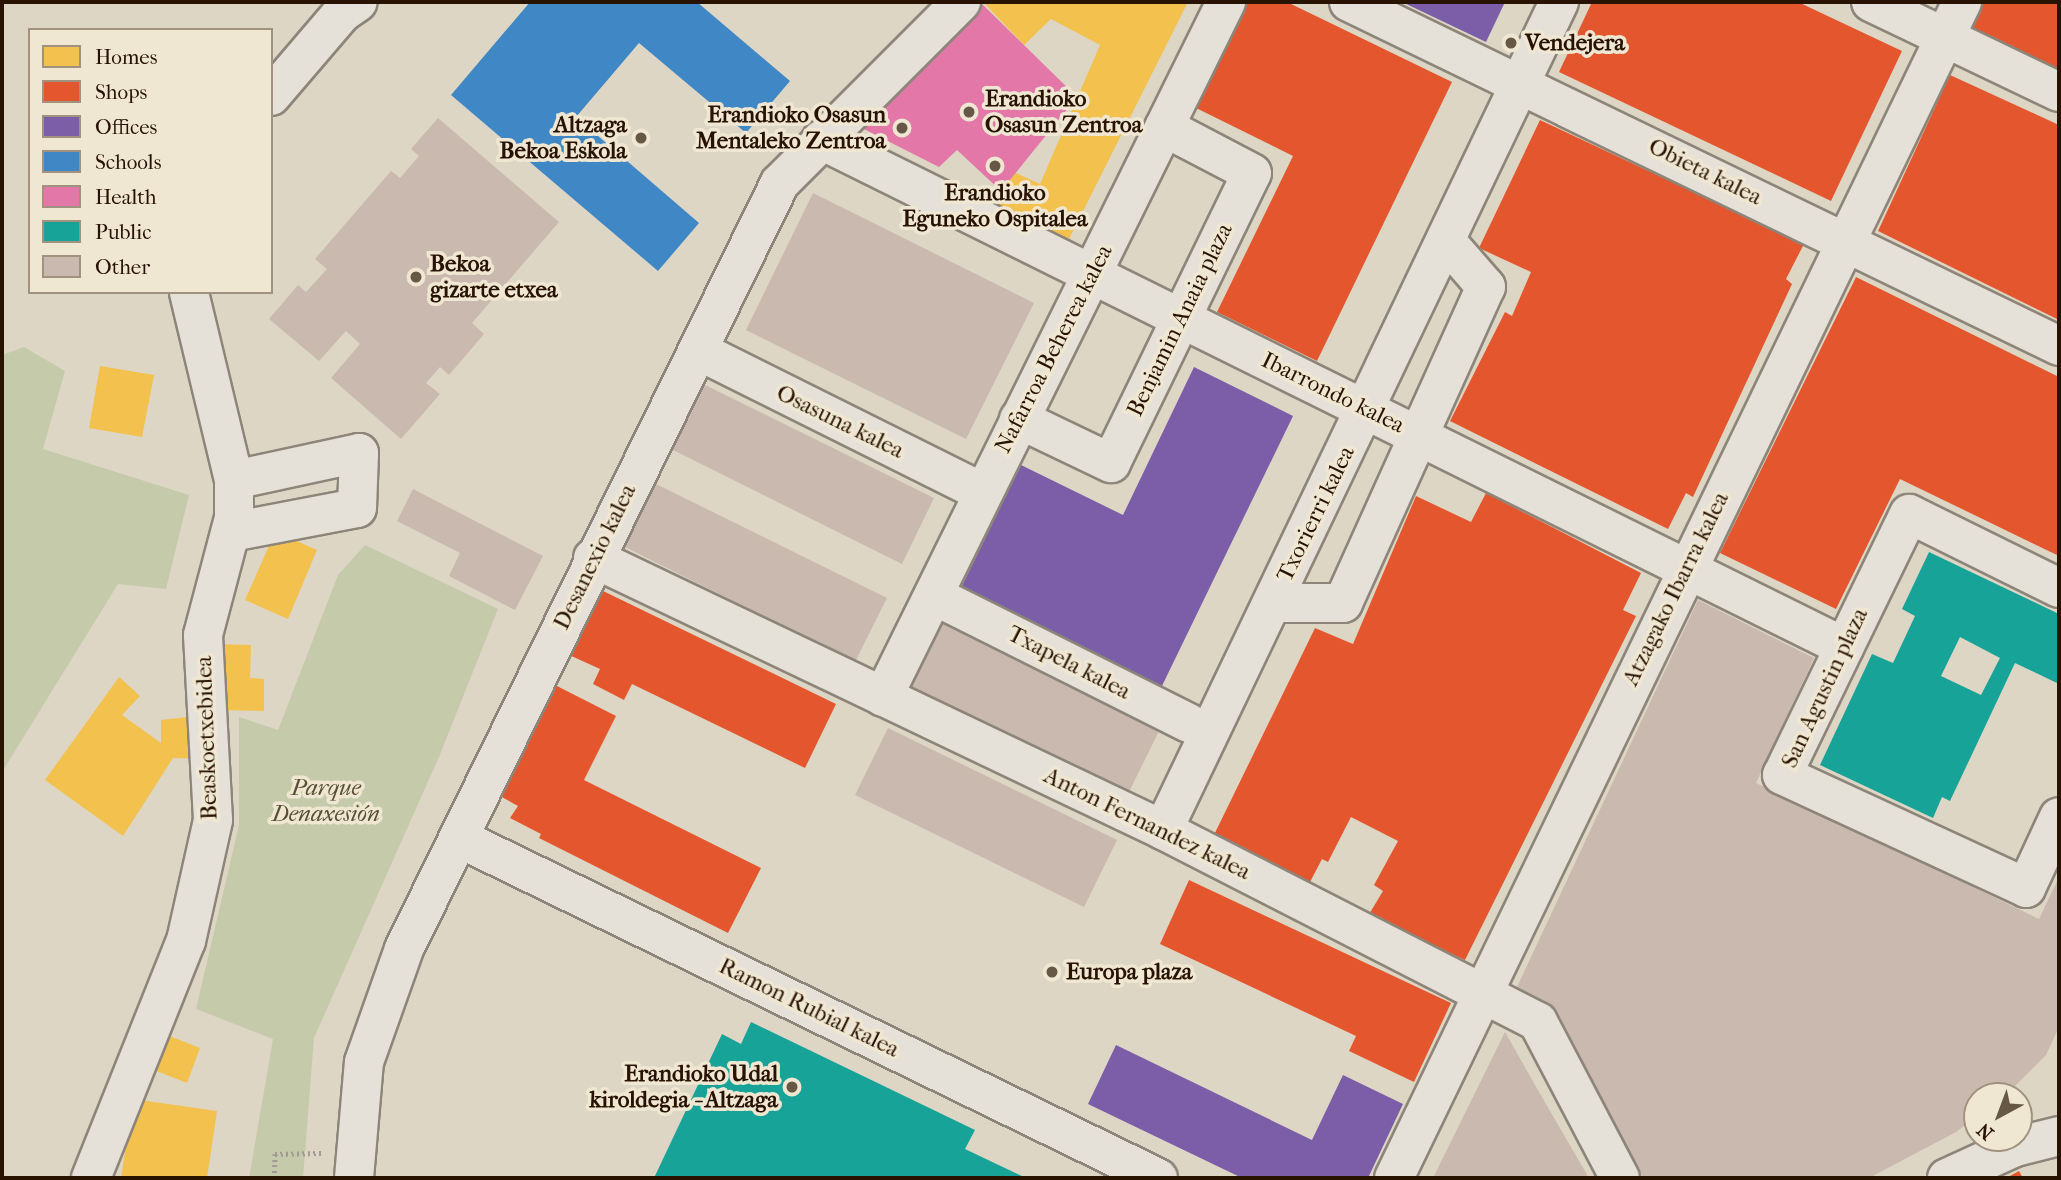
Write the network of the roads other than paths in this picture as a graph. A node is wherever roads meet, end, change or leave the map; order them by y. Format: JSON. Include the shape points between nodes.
{"nodes":[{"id":1,"x":358,"y":2,"type":"edge"},
{"id":2,"x":961,"y":2,"type":"edge"},
{"id":3,"x":1226,"y":2,"type":"edge"},
{"id":4,"x":1349,"y":2,"type":"edge"},
{"id":5,"x":1559,"y":2,"type":"edge"},
{"id":6,"x":1871,"y":2,"type":"edge"},
{"id":7,"x":1962,"y":2,"type":"edge"},
{"id":8,"x":1944,"y":37,"type":"junction"},
{"id":9,"x":1519,"y":83,"type":"junction"},
{"id":10,"x":2059,"y":92,"type":"edge"},
{"id":11,"x":273,"y":94,"type":"edge"},
{"id":12,"x":1164,"y":127,"type":"junction"},
{"id":13,"x":821,"y":140,"type":"junction"},
{"id":14,"x":1849,"y":240,"type":"junction"},
{"id":15,"x":1446,"y":241,"type":"junction"},
{"id":16,"x":1092,"y":274,"type":"junction"},
{"id":17,"x":189,"y":294,"type":"edge"},
{"id":18,"x":1180,"y":318,"type":"junction"},
{"id":19,"x":2059,"y":346,"type":"edge"},
{"id":20,"x":699,"y":351,"type":"junction"},
{"id":21,"x":1366,"y":411,"type":"junction"},
{"id":22,"x":1019,"y":419,"type":"junction"},
{"id":23,"x":1419,"y":436,"type":"junction"},
{"id":24,"x":234,"y":480,"type":"junction"},
{"id":25,"x":982,"y":492,"type":"junction"},
{"id":26,"x":231,"y":532,"type":"junction"},
{"id":27,"x":593,"y":558,"type":"junction"},
{"id":28,"x":1686,"y":569,"type":"junction"},
{"id":29,"x":2059,"y":588,"type":"edge"},
{"id":30,"x":949,"y":603,"type":"dead end"},
{"id":31,"x":1273,"y":603,"type":"junction"},
{"id":32,"x":1844,"y":647,"type":"junction"},
{"id":33,"x":883,"y":697,"type":"junction"},
{"id":34,"x":1189,"y":723,"type":"dead end"},
{"id":35,"x":2059,"y":817,"type":"edge"},
{"id":36,"x":1163,"y":830,"type":"junction"},
{"id":37,"x":461,"y":839,"type":"junction"},
{"id":38,"x":1481,"y":992,"type":"junction"},
{"id":39,"x":2059,"y":1136,"type":"edge"},
{"id":40,"x":354,"y":1165,"type":"edge"},
{"id":41,"x":91,"y":1178,"type":"edge"},
{"id":42,"x":1158,"y":1178,"type":"edge"},
{"id":43,"x":1394,"y":1178,"type":"edge"},
{"id":44,"x":1620,"y":1178,"type":"edge"},
{"id":45,"x":1947,"y":1178,"type":"edge"}],
"edges":[{"from":1,"to":11,"type":"street","via":[[342,13]]},
{"from":2,"to":13,"type":"street","name":"Desanexio kalea"},
{"from":3,"to":12,"type":"street","name":"Nafarroa Beherea kalea"},
{"from":4,"to":9,"type":"street","name":"Obieta kalea"},
{"from":5,"to":9,"type":"street","name":"Txorierri kalea"},
{"from":6,"to":8,"type":"street"},
{"from":7,"to":8,"type":"street","name":"Atzagako Ibarra kalea"},
{"from":8,"to":10,"type":"street"},
{"from":8,"to":14,"type":"street","name":"Atzagako Ibarra kalea"},
{"from":9,"to":14,"type":"street","name":"Obieta kalea"},
{"from":9,"to":15,"type":"street","name":"Txorierri kalea"},
{"from":12,"to":16,"type":"street","name":"Nafarroa Beherea kalea"},
{"from":12,"to":18,"type":"street","name":"Benjamin Anaia plaza","via":[[1252,173]]},
{"from":13,"to":16,"type":"street","name":"Ibarrondo kalea"},
{"from":13,"to":20,"type":"street","name":"Desanexio kalea","via":[[780,183]]},
{"from":14,"to":19,"type":"street","name":"Obieta kalea"},
{"from":14,"to":28,"type":"street","name":"Atzagako Ibarra kalea"},
{"from":15,"to":21,"type":"street","name":"Txorierri kalea"},
{"from":15,"to":23,"type":"street","via":[[1486,287]]},
{"from":16,"to":18,"type":"street","name":"Ibarrondo kalea"},
{"from":16,"to":22,"type":"street","name":"Nafarroa Beherea kalea"},
{"from":17,"to":24,"type":"street","name":"Beaskoetxebidea"},
{"from":18,"to":21,"type":"street","name":"Ibarrondo kalea"},
{"from":18,"to":22,"type":"street","name":"Benjamin Anaia plaza","via":[[1111,463]]},
{"from":20,"to":25,"type":"street","name":"Osasuna kalea"},
{"from":20,"to":27,"type":"street","name":"Desanexio kalea"},
{"from":21,"to":23,"type":"street","name":"Ibarrondo kalea"},
{"from":21,"to":31,"type":"street","name":"Txorierri kalea"},
{"from":22,"to":25,"type":"street","name":"Nafarroa Beherea kalea"},
{"from":23,"to":28,"type":"street","name":"Ibarrondo kalea"},
{"from":23,"to":31,"type":"street","via":[[1343,603]]},
{"from":24,"to":26,"type":"street","name":"Beaskoetxebidea"},
{"from":24,"to":26,"type":"street","via":[[359,453],[357,508]]},
{"from":25,"to":33,"type":"street","name":"Nafarroa Beherea kalea"},
{"from":26,"to":41,"type":"street","name":"Beaskoetxebidea","via":[[203,635],[214,820],[186,942]]},
{"from":27,"to":33,"type":"street","name":"Anton Fernandez kalea"},
{"from":27,"to":37,"type":"street","name":"Desanexio kalea"},
{"from":28,"to":32,"type":"street","name":"Ibarrondo kalea"},
{"from":28,"to":38,"type":"street","name":"Atzagako Ibarra kalea"},
{"from":29,"to":32,"type":"street","name":"San Agustin plaza","via":[[1909,514]]},
{"from":30,"to":34,"type":"street","name":"Txapela kalea"},
{"from":31,"to":36,"type":"street","name":"Txorierri kalea"},
{"from":32,"to":35,"type":"street","name":"San Agustin plaza","via":[[1782,775],[2026,888]]},
{"from":33,"to":36,"type":"street","name":"Anton Fernandez kalea"},
{"from":36,"to":38,"type":"street","name":"Anton Fernandez kalea"},
{"from":37,"to":40,"type":"street","name":"Desanexio kalea","via":[[404,949],[364,1062]]},
{"from":37,"to":42,"type":"street","name":"Ramon Rubial kalea"},
{"from":38,"to":43,"type":"street","name":"Atzagako Ibarra kalea"},
{"from":38,"to":44,"type":"street","name":"Anton Fernandez kalea","via":[[1538,1022]]},
{"from":39,"to":45,"type":"street","via":[[2015,1147]]}]}
